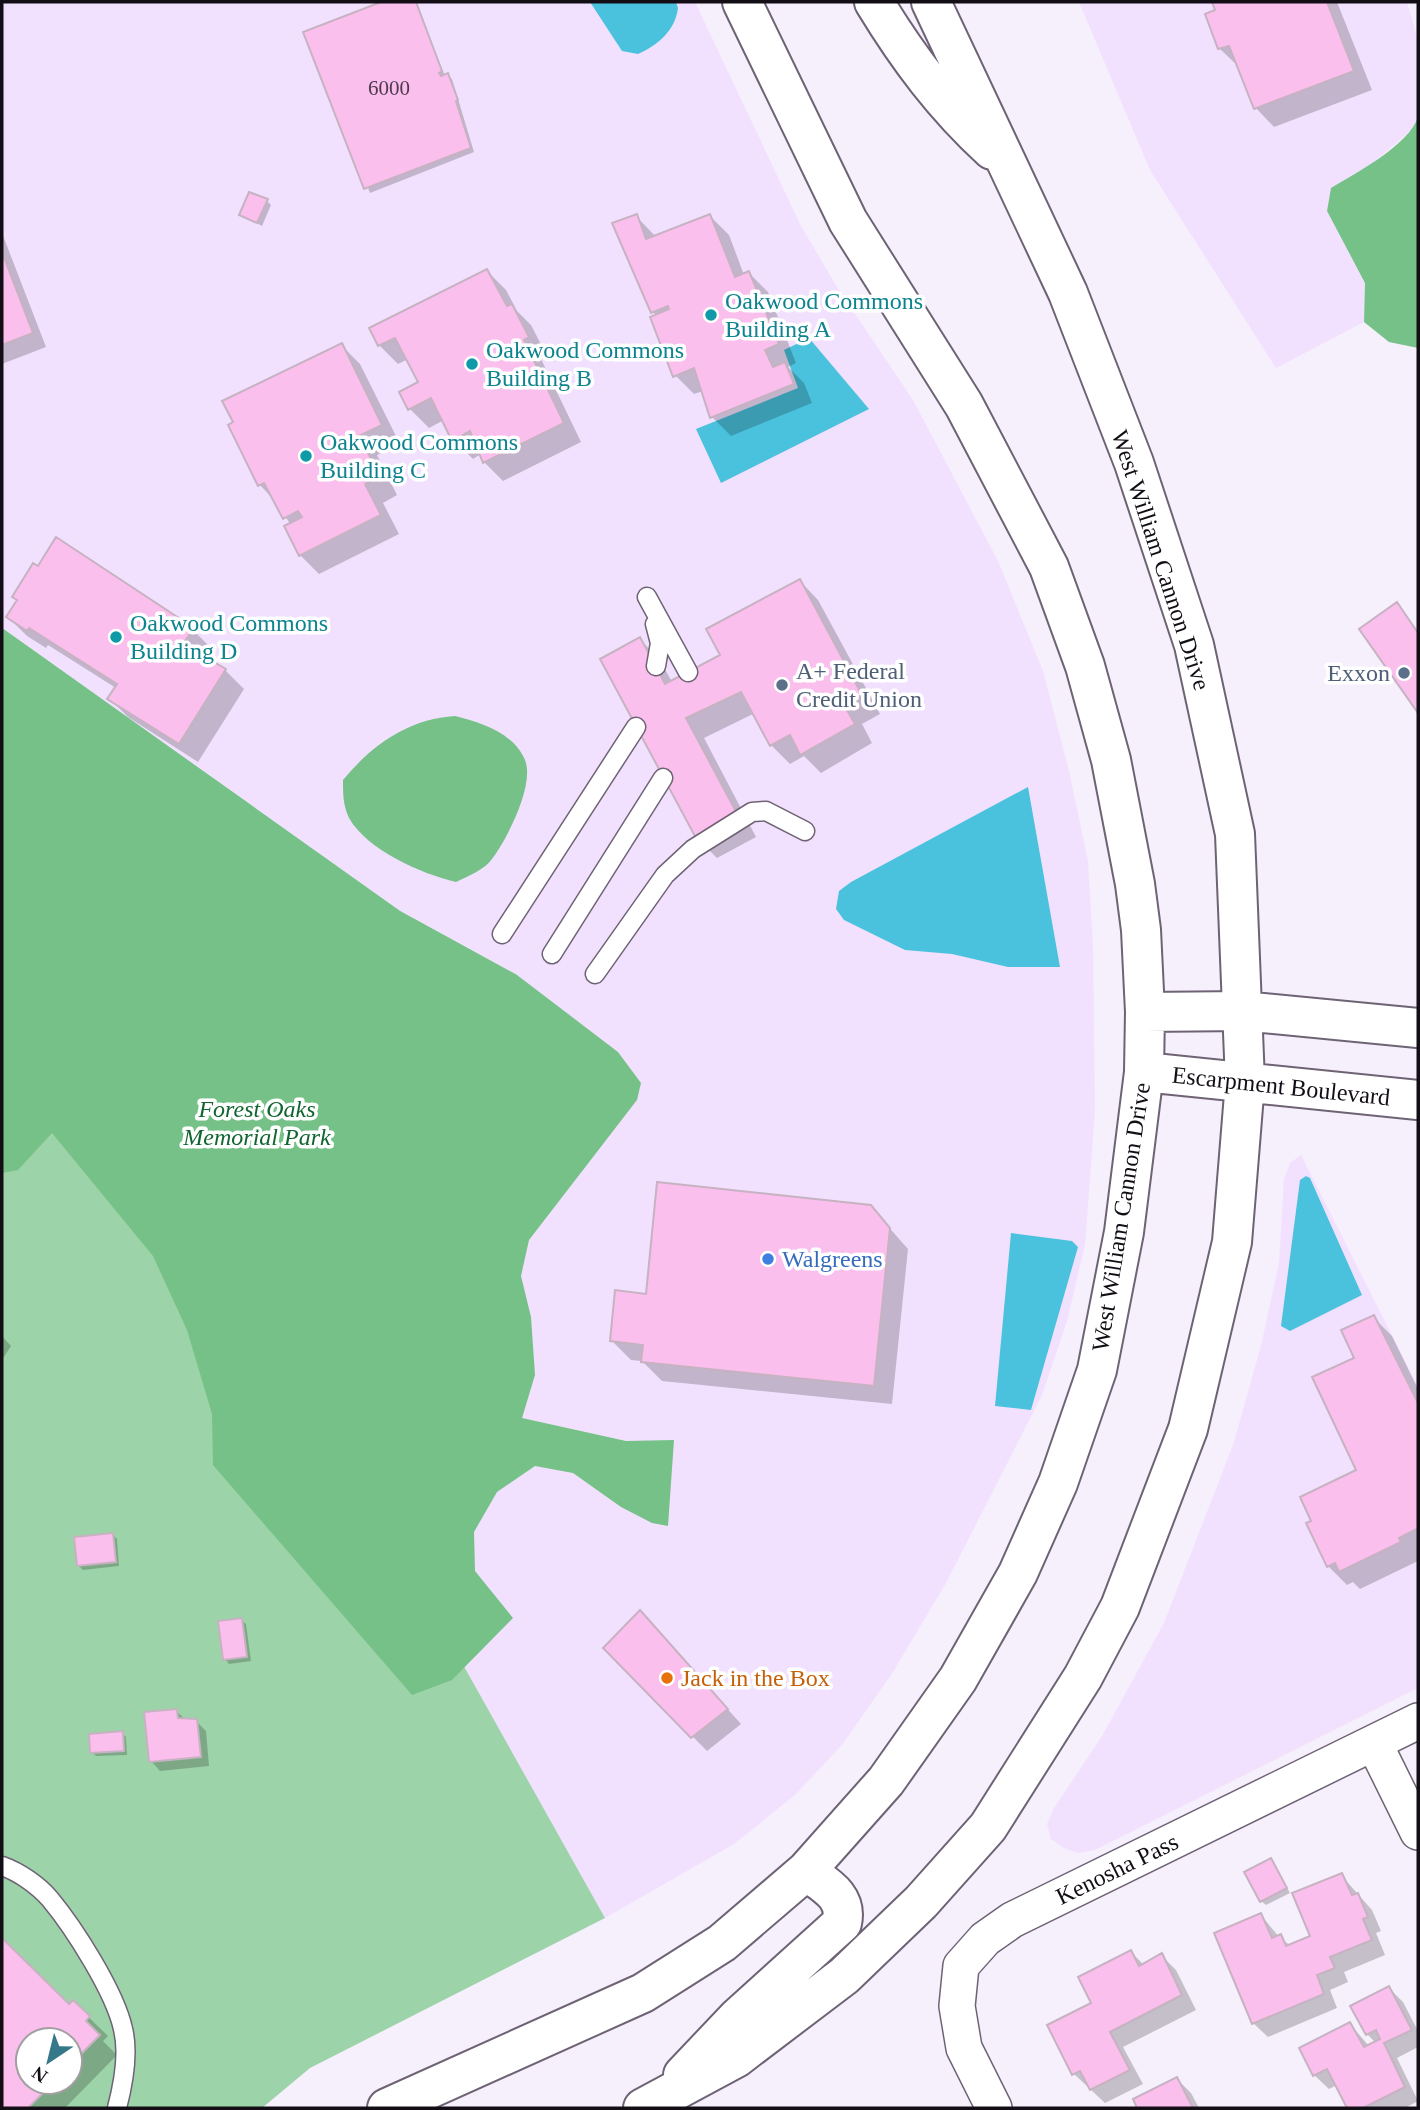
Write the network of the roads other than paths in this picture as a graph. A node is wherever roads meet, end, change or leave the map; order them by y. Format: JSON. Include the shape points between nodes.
{"nodes":[{"id":1,"x":742,"y":2,"type":"edge"},
{"id":2,"x":874,"y":2,"type":"edge"},
{"id":3,"x":932,"y":2,"type":"edge"},
{"id":4,"x":1009,"y":165,"type":"junction"},
{"id":5,"x":656,"y":666,"type":"dead end"},
{"id":6,"x":688,"y":672,"type":"dead end"},
{"id":7,"x":636,"y":727,"type":"dead end"},
{"id":8,"x":663,"y":778,"type":"dead end"},
{"id":9,"x":805,"y":831,"type":"dead end"},
{"id":10,"x":502,"y":934,"type":"dead end"},
{"id":11,"x":552,"y":954,"type":"dead end"},
{"id":12,"x":595,"y":974,"type":"dead end"},
{"id":13,"x":1243,"y":1011,"type":"junction"},
{"id":14,"x":1145,"y":1012,"type":"junction"},
{"id":15,"x":1418,"y":1028,"type":"edge"},
{"id":16,"x":1144,"y":1072,"type":"junction"},
{"id":17,"x":1245,"y":1082,"type":"junction"},
{"id":18,"x":1418,"y":1100,"type":"edge"},
{"id":19,"x":1418,"y":1721,"type":"edge"},
{"id":20,"x":1374,"y":1743,"type":"junction"},
{"id":21,"x":1418,"y":1832,"type":"edge"},
{"id":22,"x":2,"y":1866,"type":"edge"},
{"id":23,"x":806,"y":1871,"type":"junction"},
{"id":24,"x":651,"y":2104,"type":"edge"},
{"id":25,"x":117,"y":2108,"type":"edge"},
{"id":26,"x":387,"y":2108,"type":"edge"},
{"id":27,"x":994,"y":2108,"type":"edge"}],
"edges":[{"from":1,"to":14,"type":"main road","name":"West William Cannon Drive","via":[[848,221],[964,405],[1049,567],[1085,666],[1111,760],[1135,884]]},
{"from":2,"to":4,"type":"main road","via":[[922,77]]},
{"from":3,"to":4,"type":"main road","name":"West William Cannon Drive"},
{"from":4,"to":13,"type":"main road","name":"West William Cannon Drive","via":[[1069,293],[1134,463],[1194,645],[1235,834]]},
{"from":5,"to":6,"type":"lane","via":[[660,643],[647,597]]},
{"from":7,"to":10,"type":"lane"},
{"from":8,"to":11,"type":"lane"},
{"from":9,"to":12,"type":"lane","via":[[766,811],[752,812],[693,849],[665,875]]},
{"from":13,"to":14,"type":"main road"},
{"from":13,"to":15,"type":"main road"},
{"from":13,"to":17,"type":"main road","name":"West William Cannon Drive"},
{"from":14,"to":16,"type":"main road","name":"West William Cannon Drive"},
{"from":16,"to":17,"type":"main road","name":"Escarpment Boulevard"},
{"from":16,"to":23,"type":"main road","name":"West William Cannon Drive","via":[[1124,1232],[1100,1357],[1067,1462],[1018,1573],[958,1679],[886,1781]]},
{"from":17,"to":18,"type":"main road","name":"Escarpment Boulevard"},
{"from":17,"to":24,"type":"main road","name":"West William Cannon Drive","via":[[1232,1242],[1188,1429],[1120,1607],[1083,1677],[988,1827],[921,1902],[844,1976],[736,2058]]},
{"from":19,"to":20,"type":"street","name":"Kenosha Pass"},
{"from":20,"to":21,"type":"street"},
{"from":20,"to":27,"type":"street","name":"Kenosha Pass","via":[[1012,1920],[985,1939],[961,1966],[957,2006],[964,2048]]},
{"from":22,"to":25,"type":"lane","via":[[50,1898],[117,2008],[124,2032],[124,2062]]},
{"from":23,"to":24,"type":"main road","via":[[842,1902],[842,1923]]},
{"from":23,"to":26,"type":"main road","name":"West William Cannon Drive","via":[[722,1942],[643,1993]]}]}
